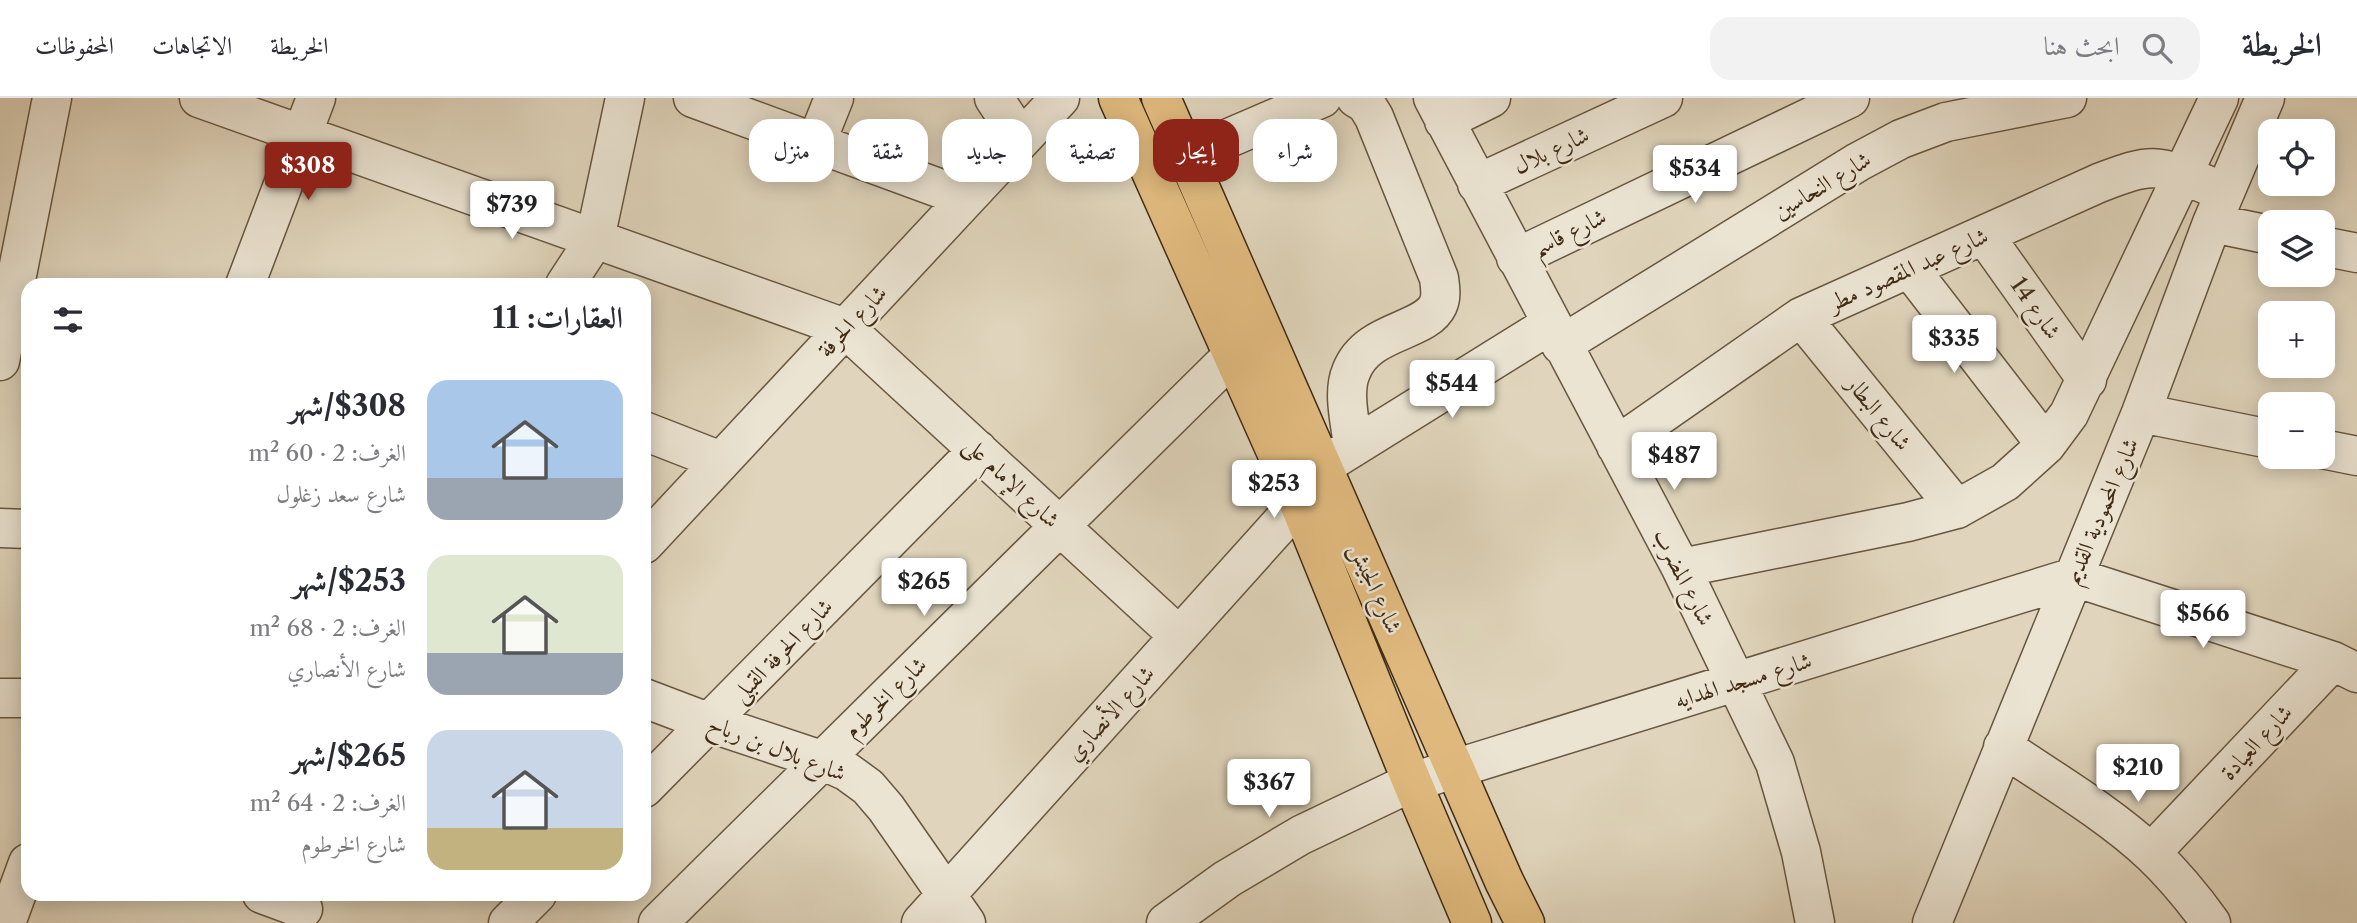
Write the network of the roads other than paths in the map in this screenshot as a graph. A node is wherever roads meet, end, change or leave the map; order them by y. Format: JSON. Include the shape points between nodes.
{"nodes":[{"id":1,"x":52,"y":98,"type":"edge"},
{"id":2,"x":199,"y":98,"type":"edge"},
{"id":3,"x":316,"y":98,"type":"edge"},
{"id":4,"x":625,"y":98,"type":"edge"},
{"id":5,"x":693,"y":98,"type":"edge"},
{"id":6,"x":834,"y":98,"type":"edge"},
{"id":7,"x":994,"y":98,"type":"edge"},
{"id":8,"x":1060,"y":98,"type":"edge"},
{"id":9,"x":1118,"y":98,"type":"edge"},
{"id":10,"x":1161,"y":98,"type":"edge"},
{"id":11,"x":1322,"y":98,"type":"edge"},
{"id":12,"x":1356,"y":98,"type":"edge"},
{"id":13,"x":1491,"y":98,"type":"edge"},
{"id":14,"x":1663,"y":98,"type":"edge"},
{"id":15,"x":1850,"y":98,"type":"edge"},
{"id":16,"x":2067,"y":98,"type":"edge"},
{"id":17,"x":2219,"y":98,"type":"edge"},
{"id":18,"x":2264,"y":98,"type":"edge"},
{"id":19,"x":1438,"y":109,"type":"edge"},
{"id":20,"x":750,"y":119,"type":"edge"},
{"id":21,"x":826,"y":119,"type":"edge"},
{"id":22,"x":1008,"y":119,"type":"edge"},
{"id":23,"x":1170,"y":119,"type":"edge"},
{"id":24,"x":1032,"y":127,"type":"edge"},
{"id":25,"x":1239,"y":134,"type":"edge"},
{"id":26,"x":302,"y":135,"type":"junction"},
{"id":27,"x":834,"y":150,"type":"edge"},
{"id":28,"x":2183,"y":175,"type":"junction"},
{"id":29,"x":981,"y":182,"type":"edge"},
{"id":30,"x":1200,"y":182,"type":"edge"},
{"id":31,"x":1477,"y":184,"type":"junction"},
{"id":32,"x":966,"y":198,"type":"junction"},
{"id":33,"x":2218,"y":208,"type":"junction"},
{"id":34,"x":2258,"y":229,"type":"edge"},
{"id":35,"x":1984,"y":235,"type":"junction"},
{"id":36,"x":595,"y":239,"type":"junction"},
{"id":37,"x":2335,"y":249,"type":"edge"},
{"id":38,"x":2357,"y":253,"type":"edge"},
{"id":39,"x":1516,"y":258,"type":"junction"},
{"id":40,"x":1910,"y":269,"type":"junction"},
{"id":41,"x":248,"y":278,"type":"edge"},
{"id":42,"x":570,"y":278,"type":"edge"},
{"id":43,"x":1801,"y":317,"type":"junction"},
{"id":44,"x":845,"y":328,"type":"junction"},
{"id":45,"x":1556,"y":335,"type":"junction"},
{"id":46,"x":2,"y":345,"type":"edge"},
{"id":47,"x":1233,"y":355,"type":"junction"},
{"id":48,"x":2087,"y":380,"type":"junction"},
{"id":49,"x":2141,"y":413,"type":"junction"},
{"id":50,"x":651,"y":434,"type":"edge"},
{"id":51,"x":2258,"y":437,"type":"edge"},
{"id":52,"x":2046,"y":445,"type":"junction"},
{"id":53,"x":1616,"y":446,"type":"junction"},
{"id":54,"x":978,"y":450,"type":"junction"},
{"id":55,"x":2335,"y":452,"type":"edge"},
{"id":56,"x":1338,"y":456,"type":"junction"},
{"id":57,"x":2357,"y":456,"type":"edge"},
{"id":58,"x":721,"y":461,"type":"junction"},
{"id":59,"x":1299,"y":503,"type":"junction"},
{"id":60,"x":1956,"y":509,"type":"junction"},
{"id":61,"x":1060,"y":526,"type":"junction"},
{"id":62,"x":0,"y":528,"type":"edge"},
{"id":63,"x":21,"y":530,"type":"edge"},
{"id":64,"x":651,"y":536,"type":"edge"},
{"id":65,"x":1681,"y":568,"type":"junction"},
{"id":66,"x":2074,"y":577,"type":"junction"},
{"id":67,"x":1180,"y":636,"type":"junction"},
{"id":68,"x":2350,"y":664,"type":"edge"},
{"id":69,"x":1736,"y":682,"type":"junction"},
{"id":70,"x":0,"y":698,"type":"edge"},
{"id":71,"x":21,"y":698,"type":"edge"},
{"id":72,"x":651,"y":701,"type":"edge"},
{"id":73,"x":710,"y":723,"type":"junction"},
{"id":74,"x":2003,"y":747,"type":"junction"},
{"id":75,"x":821,"y":760,"type":"junction"},
{"id":76,"x":1456,"y":769,"type":"junction"},
{"id":77,"x":651,"y":781,"type":"edge"},
{"id":78,"x":1412,"y":782,"type":"junction"},
{"id":79,"x":2151,"y":853,"type":"junction"},
{"id":80,"x":21,"y":878,"type":"edge"},
{"id":81,"x":281,"y":901,"type":"edge"},
{"id":82,"x":530,"y":901,"type":"edge"},
{"id":83,"x":303,"y":909,"type":"edge"},
{"id":84,"x":956,"y":909,"type":"edge"},
{"id":85,"x":5,"y":913,"type":"edge"},
{"id":86,"x":508,"y":923,"type":"edge"},
{"id":87,"x":658,"y":923,"type":"edge"},
{"id":88,"x":921,"y":923,"type":"edge"},
{"id":89,"x":1166,"y":923,"type":"edge"},
{"id":90,"x":1472,"y":923,"type":"edge"},
{"id":91,"x":1525,"y":923,"type":"edge"},
{"id":92,"x":1815,"y":923,"type":"edge"},
{"id":93,"x":1932,"y":923,"type":"edge"},
{"id":94,"x":2211,"y":923,"type":"edge"}],
"edges":[{"from":1,"to":46,"type":"street"},
{"from":2,"to":26,"type":"street"},
{"from":3,"to":26,"type":"street"},
{"from":4,"to":36,"type":"street"},
{"from":5,"to":20,"type":"street"},
{"from":6,"to":21,"type":"street"},
{"from":7,"to":22,"type":"street"},
{"from":8,"to":24,"type":"street","name":"شارع الحرفة"},
{"from":9,"to":47,"type":"main road","name":"شارع الجيش"},
{"from":10,"to":23,"type":"main road","name":"شارع الجيش"},
{"from":11,"to":25,"type":"street"},
{"from":12,"to":56,"type":"street","via":[[1374,117],[1441,292],[1429,315],[1371,344],[1357,358],[1349,374]]},
{"from":13,"to":19,"type":"street"},
{"from":14,"to":31,"type":"street","name":"شارع بلال"},
{"from":15,"to":39,"type":"street","name":"شارع قاسم"},
{"from":16,"to":45,"type":"street","name":"شارع النحاسين","via":[[1946,122],[1901,139]]},
{"from":17,"to":28,"type":"street"},
{"from":18,"to":33,"type":"street","name":"شارع المحمودية القديم"},
{"from":19,"to":31,"type":"street","name":"شارع المضرب"},
{"from":26,"to":36,"type":"street"},
{"from":26,"to":41,"type":"street"},
{"from":27,"to":32,"type":"street"},
{"from":28,"to":33,"type":"street","name":"شارع عبد المقصود مطر"},
{"from":28,"to":35,"type":"street","name":"شارع عبد المقصود مطر","via":[[2163,168],[2138,168]]},
{"from":28,"to":48,"type":"street"},
{"from":29,"to":32,"type":"street","name":"شارع الحرفة"},
{"from":30,"to":56,"type":"main road","name":"شارع الجيش"},
{"from":31,"to":39,"type":"street","name":"شارع المضرب"},
{"from":32,"to":44,"type":"street","name":"شارع الحرفة"},
{"from":33,"to":34,"type":"street","name":"شارع عبد المقصود مطر"},
{"from":33,"to":49,"type":"street","name":"شارع المحمودية القديم"},
{"from":35,"to":40,"type":"street","name":"شارع عبد المقصود مطر"},
{"from":35,"to":48,"type":"street","name":"شارع 14"},
{"from":36,"to":42,"type":"street"},
{"from":36,"to":44,"type":"street"},
{"from":37,"to":38,"type":"street"},
{"from":39,"to":45,"type":"street","name":"شارع المضرب"},
{"from":40,"to":43,"type":"street","name":"شارع عبد المقصود مطر"},
{"from":40,"to":52,"type":"street"},
{"from":43,"to":53,"type":"street","name":"شارع عبد المقصود مطر"},
{"from":43,"to":60,"type":"street","name":"شارع البطار"},
{"from":44,"to":54,"type":"street","name":"شارع الإمام على"},
{"from":44,"to":58,"type":"street","name":"شارع الحرفة"},
{"from":45,"to":53,"type":"street","name":"شارع المضرب"},
{"from":45,"to":56,"type":"street","name":"شارع النحاسين"},
{"from":47,"to":59,"type":"main road","name":"شارع الجيش"},
{"from":47,"to":61,"type":"street","name":"شارع الخرطوم"},
{"from":48,"to":52,"type":"street"},
{"from":49,"to":51,"type":"street"},
{"from":49,"to":66,"type":"street","name":"شارع المحمودية القديم"},
{"from":50,"to":58,"type":"street"},
{"from":52,"to":60,"type":"street","via":[[2005,482]]},
{"from":53,"to":65,"type":"street","name":"شارع المضرب"},
{"from":54,"to":61,"type":"street","name":"شارع الإمام على"},
{"from":54,"to":73,"type":"street","name":"شارع الحرفة القبلى"},
{"from":55,"to":57,"type":"street"},
{"from":56,"to":76,"type":"main road","name":"شارع الجيش"},
{"from":58,"to":64,"type":"street","name":"شارع الحرفة"},
{"from":59,"to":67,"type":"street","name":"شارع الأنصاري"},
{"from":59,"to":78,"type":"main road","name":"شارع الجيش"},
{"from":60,"to":65,"type":"street"},
{"from":61,"to":67,"type":"street","name":"شارع الإمام على"},
{"from":61,"to":75,"type":"street","name":"شارع الخرطوم"},
{"from":62,"to":63,"type":"street"},
{"from":65,"to":69,"type":"street","name":"شارع المضرب"},
{"from":66,"to":68,"type":"street"},
{"from":66,"to":69,"type":"street","name":"شارع مسجد الهدايه"},
{"from":66,"to":74,"type":"street","name":"شارع المحمودية القديم"},
{"from":67,"to":84,"type":"street","name":"شارع الأنصاري"},
{"from":68,"to":79,"type":"street","name":"شارع العيادة"},
{"from":69,"to":76,"type":"street","name":"شارع مسجد الهدايه"},
{"from":69,"to":92,"type":"street","name":"شارع المضرب","via":[[1775,764],[1801,852]]},
{"from":70,"to":71,"type":"street"},
{"from":72,"to":73,"type":"street","name":"شارع بلال بن رباح"},
{"from":73,"to":75,"type":"street","name":"شارع بلال بن رباح"},
{"from":73,"to":77,"type":"street","name":"شارع الحرفة القبلى"},
{"from":74,"to":79,"type":"street"},
{"from":74,"to":93,"type":"street","name":"شارع المحمودية القديم"},
{"from":75,"to":84,"type":"street","name":"شارع بلال بن رباح","via":[[868,787]]},
{"from":75,"to":87,"type":"street","name":"شارع الخرطوم"},
{"from":76,"to":78,"type":"street","name":"شارع مسجد الهدايه"},
{"from":76,"to":91,"type":"main road","name":"شارع الجيش"},
{"from":78,"to":89,"type":"street","name":"شارع مسجد الهدايه","via":[[1301,835],[1227,879]]},
{"from":78,"to":90,"type":"main road","name":"شارع الجيش"},
{"from":79,"to":94,"type":"street"},
{"from":80,"to":85,"type":"street"},
{"from":81,"to":83,"type":"street"},
{"from":82,"to":86,"type":"street"},
{"from":84,"to":88,"type":"street","name":"شارع الأنصاري"}]}
